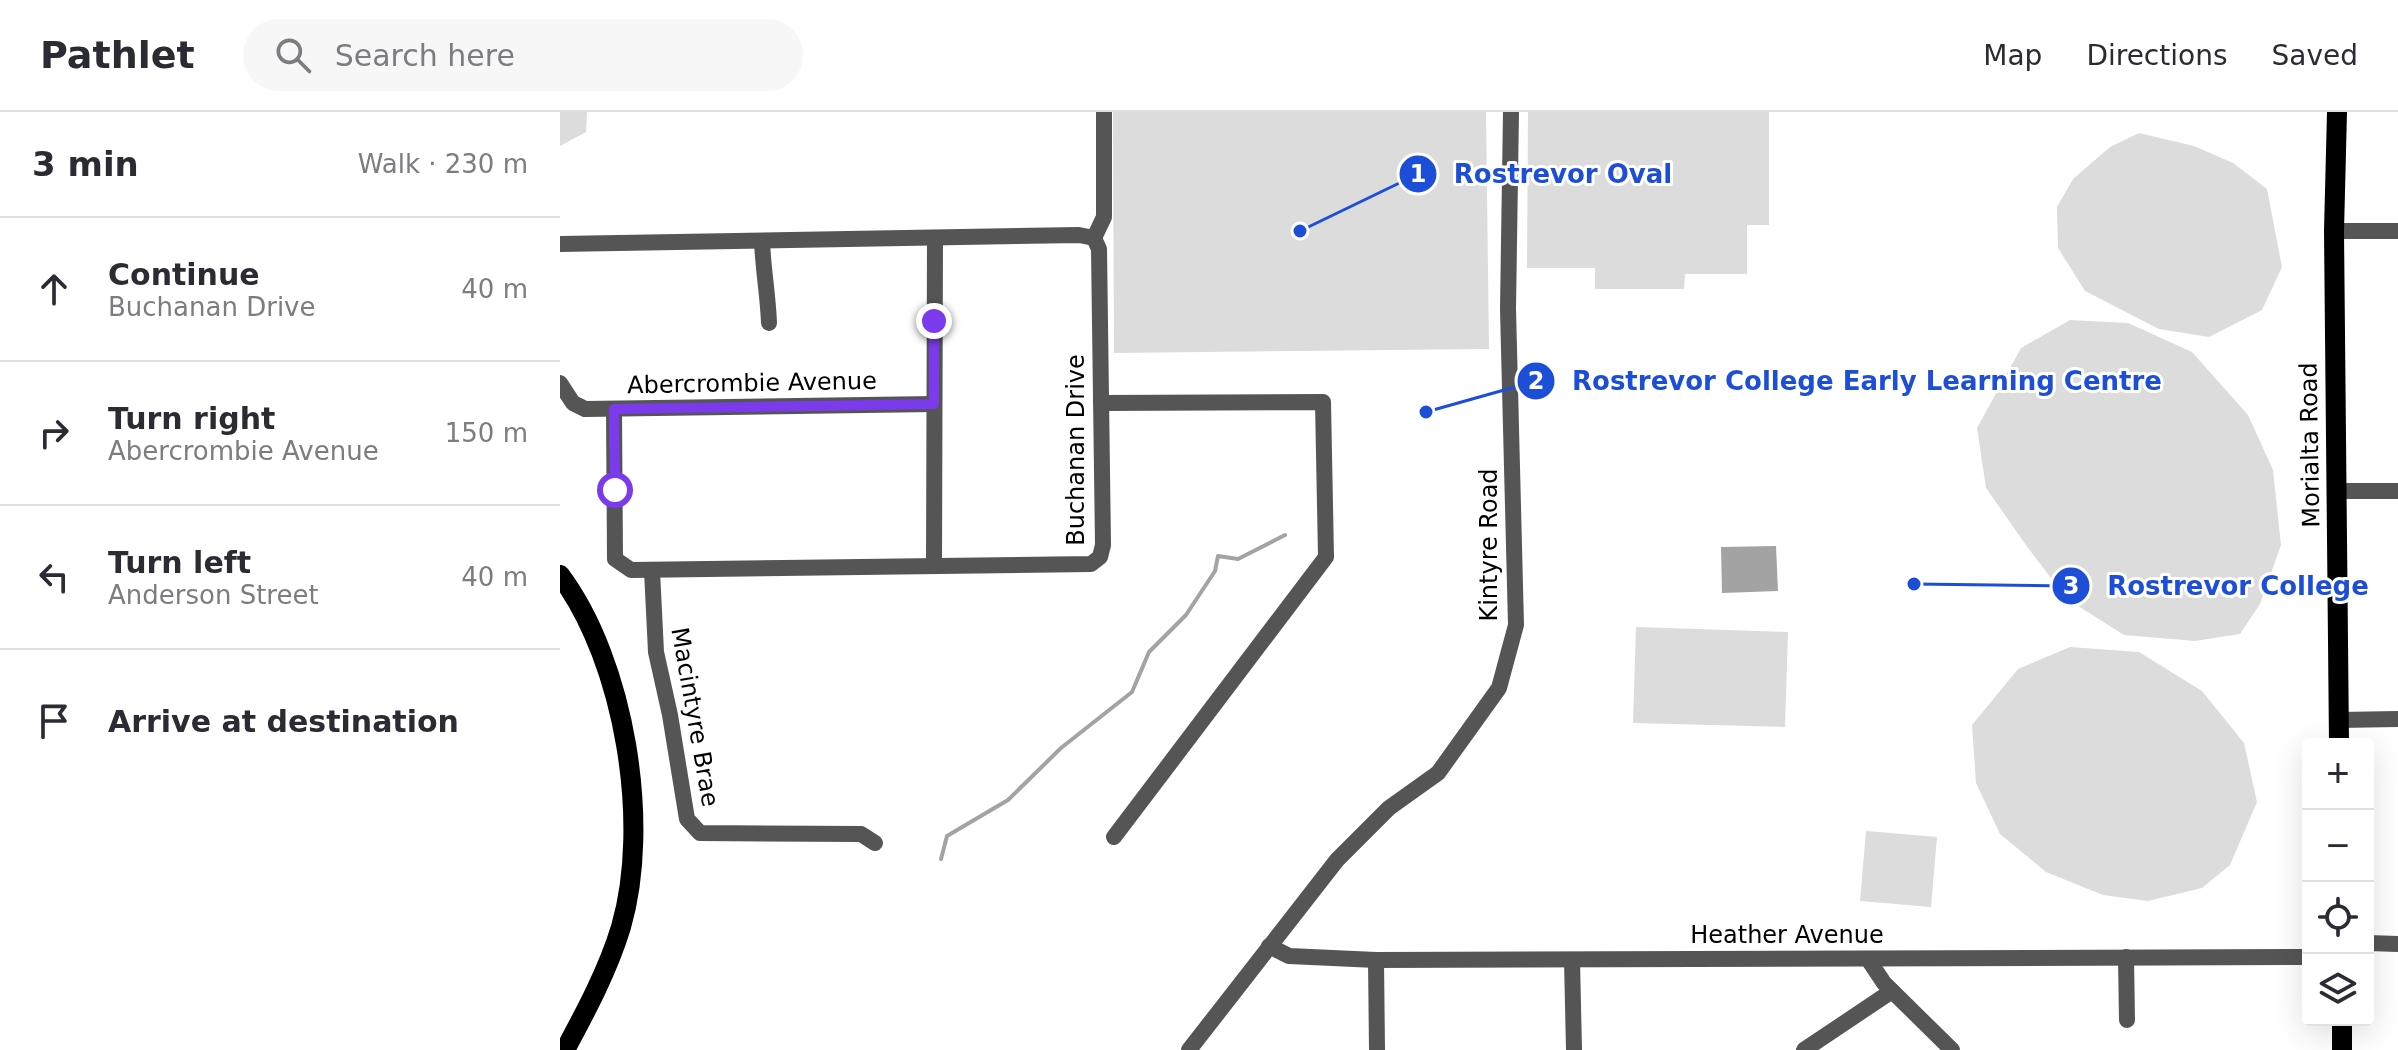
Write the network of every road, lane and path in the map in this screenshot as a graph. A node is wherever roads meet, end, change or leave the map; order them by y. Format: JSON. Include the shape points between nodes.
{"nodes":[{"id":1,"x":1104,"y":112,"type":"edge"},
{"id":2,"x":1511,"y":112,"type":"edge"},
{"id":3,"x":2322,"y":112,"type":"edge"},
{"id":4,"x":2337,"y":112,"type":"edge"},
{"id":5,"x":2335,"y":145,"type":"junction"},
{"id":6,"x":2334,"y":231,"type":"junction"},
{"id":7,"x":2398,"y":231,"type":"edge"},
{"id":8,"x":935,"y":238,"type":"junction"},
{"id":9,"x":1094,"y":238,"type":"junction"},
{"id":10,"x":762,"y":241,"type":"junction"},
{"id":11,"x":560,"y":244,"type":"edge"},
{"id":12,"x":769,"y":323,"type":"dead end"},
{"id":13,"x":560,"y":383,"type":"edge"},
{"id":14,"x":1101,"y":403,"type":"junction"},
{"id":15,"x":934,"y":404,"type":"junction"},
{"id":16,"x":614,"y":409,"type":"junction"},
{"id":17,"x":2337,"y":491,"type":"junction"},
{"id":18,"x":2398,"y":491,"type":"edge"},
{"id":19,"x":934,"y":566,"type":"junction"},
{"id":20,"x":652,"y":571,"type":"junction"},
{"id":21,"x":560,"y":575,"type":"edge"},
{"id":22,"x":2398,"y":719,"type":"edge"},
{"id":23,"x":2339,"y":720,"type":"junction"},
{"id":24,"x":2339,"y":738,"type":"edge"},
{"id":25,"x":1114,"y":837,"type":"dead end"},
{"id":26,"x":875,"y":843,"type":"dead end"},
{"id":27,"x":2374,"y":943,"type":"edge"},
{"id":28,"x":2398,"y":944,"type":"edge"},
{"id":29,"x":1269,"y":946,"type":"junction"},
{"id":30,"x":2126,"y":957,"type":"junction"},
{"id":31,"x":2302,"y":957,"type":"edge"},
{"id":32,"x":1868,"y":959,"type":"junction"},
{"id":33,"x":1376,"y":960,"type":"junction"},
{"id":34,"x":1572,"y":960,"type":"junction"},
{"id":35,"x":1892,"y":991,"type":"junction"},
{"id":36,"x":2127,"y":1020,"type":"dead end"},
{"id":37,"x":2342,"y":1026,"type":"edge"},
{"id":38,"x":565,"y":1050,"type":"edge"},
{"id":39,"x":1189,"y":1050,"type":"edge"},
{"id":40,"x":1377,"y":1050,"type":"edge"},
{"id":41,"x":1574,"y":1050,"type":"edge"},
{"id":42,"x":1804,"y":1050,"type":"edge"},
{"id":43,"x":1952,"y":1050,"type":"edge"},
{"id":44,"x":2342,"y":1050,"type":"edge"}],
"edges":[{"from":1,"to":9,"type":"street","via":[[1104,217]]},
{"from":2,"to":29,"type":"street","name":"Kintyre Road","via":[[1508,309],[1516,625],[1499,688],[1438,773],[1389,808],[1337,860]]},
{"from":3,"to":5,"type":"main road","name":"Morialta Road"},
{"from":4,"to":5,"type":"main road","name":"Morialta Road"},
{"from":5,"to":6,"type":"main road","name":"Morialta Road"},
{"from":6,"to":7,"type":"street"},
{"from":6,"to":17,"type":"main road","name":"Morialta Road"},
{"from":8,"to":9,"type":"street"},
{"from":8,"to":10,"type":"street"},
{"from":8,"to":15,"type":"street"},
{"from":9,"to":14,"type":"street","name":"Buchanan Drive","via":[[1099,249]]},
{"from":10,"to":11,"type":"street"},
{"from":10,"to":12,"type":"street"},
{"from":13,"to":16,"type":"street","name":"Abercrombie Avenue","via":[[573,403],[585,409]]},
{"from":14,"to":19,"type":"street","name":"Buchanan Drive","via":[[1100,557],[1091,564]]},
{"from":14,"to":25,"type":"street","via":[[1323,402],[1326,557]]},
{"from":15,"to":16,"type":"street","name":"Abercrombie Avenue"},
{"from":15,"to":19,"type":"street"},
{"from":16,"to":20,"type":"street","name":"Buchanan Drive","via":[[615,559],[631,570]]},
{"from":17,"to":18,"type":"street"},
{"from":17,"to":23,"type":"main road","name":"Morialta Road"},
{"from":19,"to":20,"type":"street","name":"Buchanan Drive"},
{"from":20,"to":26,"type":"street","name":"Macintyre Brae","via":[[656,652],[687,819],[700,833],[861,834]]},
{"from":21,"to":38,"type":"main road","via":[[578,599],[618,709],[634,823],[621,927]]},
{"from":22,"to":23,"type":"street"},
{"from":23,"to":24,"type":"main road","name":"Morialta Road"},
{"from":27,"to":28,"type":"street"},
{"from":29,"to":33,"type":"street","name":"Heather Avenue","via":[[1289,956]]},
{"from":29,"to":39,"type":"street","name":"Kintyre Road"},
{"from":30,"to":31,"type":"street","name":"Heather Avenue"},
{"from":30,"to":32,"type":"street","name":"Heather Avenue"},
{"from":30,"to":36,"type":"street"},
{"from":32,"to":34,"type":"street","name":"Heather Avenue"},
{"from":32,"to":35,"type":"street"},
{"from":33,"to":34,"type":"street","name":"Heather Avenue"},
{"from":33,"to":40,"type":"street"},
{"from":34,"to":41,"type":"street"},
{"from":35,"to":42,"type":"street"},
{"from":35,"to":43,"type":"street"},
{"from":37,"to":44,"type":"main road"}]}
